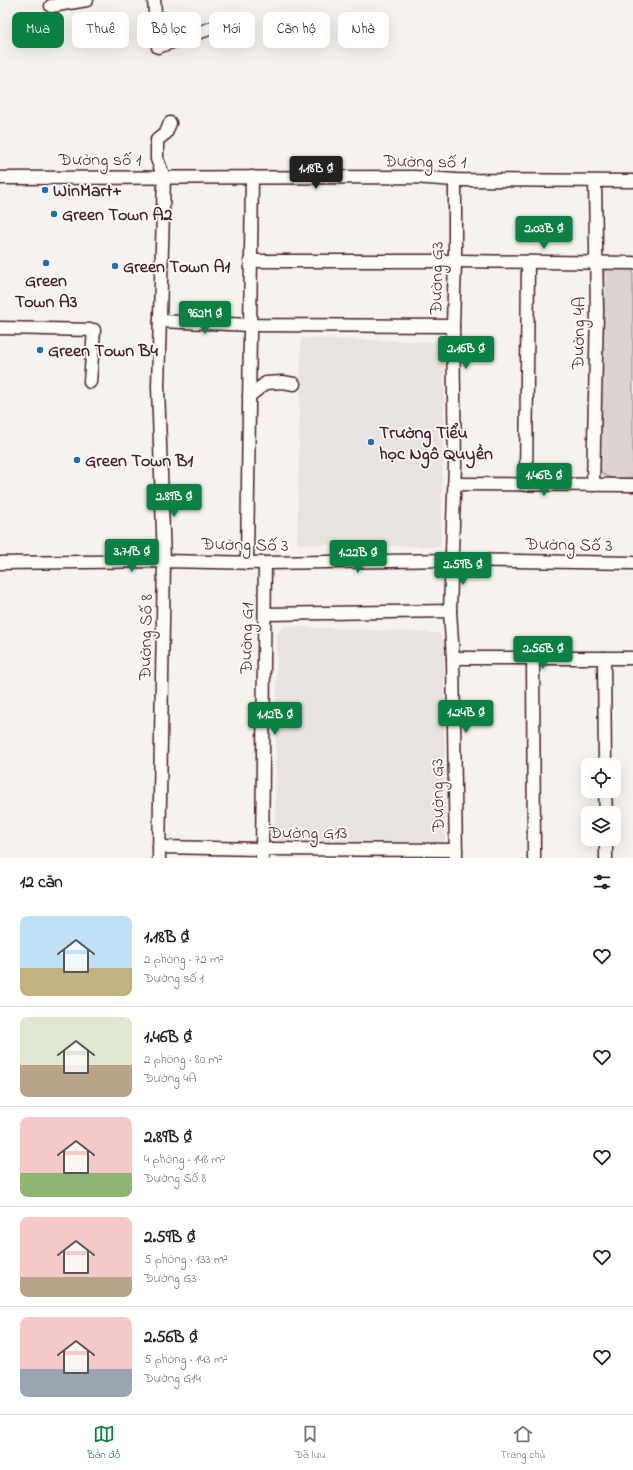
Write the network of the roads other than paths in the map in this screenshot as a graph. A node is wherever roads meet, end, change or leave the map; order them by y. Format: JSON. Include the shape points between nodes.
{"nodes":[{"id":1,"x":87,"y":0,"type":"edge"},
{"id":2,"x":154,"y":0,"type":"edge"},
{"id":3,"x":51,"y":6,"type":"dead end"},
{"id":4,"x":209,"y":29,"type":"edge"},
{"id":5,"x":170,"y":123,"type":"dead end"},
{"id":6,"x":164,"y":177,"type":"junction"},
{"id":7,"x":252,"y":177,"type":"junction"},
{"id":8,"x":0,"y":178,"type":"edge"},
{"id":9,"x":456,"y":180,"type":"junction"},
{"id":10,"x":595,"y":181,"type":"junction"},
{"id":11,"x":633,"y":181,"type":"edge"},
{"id":12,"x":250,"y":261,"type":"junction"},
{"id":13,"x":455,"y":261,"type":"junction"},
{"id":14,"x":528,"y":262,"type":"junction"},
{"id":15,"x":596,"y":262,"type":"junction"},
{"id":16,"x":633,"y":263,"type":"edge"},
{"id":17,"x":160,"y":321,"type":"junction"},
{"id":18,"x":250,"y":325,"type":"junction"},
{"id":19,"x":453,"y":326,"type":"junction"},
{"id":20,"x":0,"y":328,"type":"edge"},
{"id":21,"x":90,"y":382,"type":"dead end"},
{"id":22,"x":294,"y":384,"type":"dead end"},
{"id":23,"x":249,"y":396,"type":"junction"},
{"id":24,"x":454,"y":484,"type":"junction"},
{"id":25,"x":526,"y":485,"type":"junction"},
{"id":26,"x":593,"y":485,"type":"junction"},
{"id":27,"x":633,"y":485,"type":"edge"},
{"id":28,"x":452,"y":560,"type":"junction"},
{"id":29,"x":164,"y":561,"type":"junction"},
{"id":30,"x":247,"y":562,"type":"junction"},
{"id":31,"x":0,"y":563,"type":"edge"},
{"id":32,"x":265,"y":563,"type":"junction"},
{"id":33,"x":633,"y":563,"type":"edge"},
{"id":34,"x":450,"y":611,"type":"junction"},
{"id":35,"x":265,"y":614,"type":"junction"},
{"id":36,"x":453,"y":658,"type":"junction"},
{"id":37,"x":533,"y":658,"type":"junction"},
{"id":38,"x":604,"y":658,"type":"junction"},
{"id":39,"x":633,"y":658,"type":"edge"},
{"id":40,"x":605,"y":758,"type":"edge"},
{"id":41,"x":606,"y":846,"type":"edge"},
{"id":42,"x":159,"y":852,"type":"edge"},
{"id":43,"x":262,"y":854,"type":"edge"},
{"id":44,"x":456,"y":854,"type":"edge"},
{"id":45,"x":534,"y":858,"type":"edge"},
{"id":46,"x":606,"y":858,"type":"edge"}],
"edges":[{"from":1,"to":3,"type":"street"},
{"from":2,"to":4,"type":"street","via":[[158,47]]},
{"from":5,"to":6,"type":"street","via":[[166,133],[157,140],[156,159]]},
{"from":6,"to":7,"type":"street","name":"Đường số 1"},
{"from":6,"to":8,"type":"street","name":"Đường số 1"},
{"from":6,"to":17,"type":"street","name":"Đường Số 8"},
{"from":7,"to":9,"type":"street","name":"Đường số 1","via":[[414,177]]},
{"from":7,"to":12,"type":"street"},
{"from":9,"to":10,"type":"street","name":"Đường số 1"},
{"from":9,"to":13,"type":"street","name":"Đường G3"},
{"from":10,"to":11,"type":"street","name":"Đường số 1"},
{"from":10,"to":15,"type":"street","name":"Đường 4A"},
{"from":12,"to":13,"type":"street"},
{"from":12,"to":18,"type":"street"},
{"from":13,"to":14,"type":"street"},
{"from":13,"to":19,"type":"street","name":"Đường G3"},
{"from":14,"to":15,"type":"street"},
{"from":14,"to":25,"type":"street"},
{"from":15,"to":16,"type":"street"},
{"from":15,"to":26,"type":"street","name":"Đường 4A"},
{"from":17,"to":18,"type":"street"},
{"from":17,"to":29,"type":"street","name":"Đường Số 8","via":[[158,386]]},
{"from":18,"to":19,"type":"street"},
{"from":18,"to":23,"type":"street"},
{"from":19,"to":24,"type":"street","name":"Đường G3"},
{"from":20,"to":21,"type":"street","via":[[94,330]]},
{"from":22,"to":23,"type":"street","via":[[266,382]]},
{"from":23,"to":30,"type":"street"},
{"from":24,"to":25,"type":"street"},
{"from":24,"to":28,"type":"street","name":"Đường G3"},
{"from":25,"to":26,"type":"street"},
{"from":26,"to":27,"type":"street"},
{"from":28,"to":32,"type":"street","name":"Đường Số 3"},
{"from":28,"to":33,"type":"street","name":"Đường Số 3"},
{"from":28,"to":34,"type":"street","name":"Đường G3"},
{"from":29,"to":30,"type":"street","name":"Đường Số 3"},
{"from":29,"to":31,"type":"street","name":"Đường Số 3"},
{"from":29,"to":42,"type":"street","name":"Đường Số 8"},
{"from":30,"to":32,"type":"street","name":"Đường Số 3"},
{"from":32,"to":35,"type":"street","name":"Đường G1"},
{"from":34,"to":35,"type":"street"},
{"from":34,"to":36,"type":"street","name":"Đường G3"},
{"from":35,"to":43,"type":"street","name":"Đường G1"},
{"from":36,"to":37,"type":"street"},
{"from":36,"to":44,"type":"street","name":"Đường G3"},
{"from":37,"to":38,"type":"street"},
{"from":37,"to":45,"type":"street"},
{"from":38,"to":39,"type":"street"},
{"from":38,"to":40,"type":"street"},
{"from":41,"to":46,"type":"street"},
{"from":42,"to":43,"type":"street","name":"Đường G13"},
{"from":43,"to":44,"type":"street","name":"Đường G13"}]}
